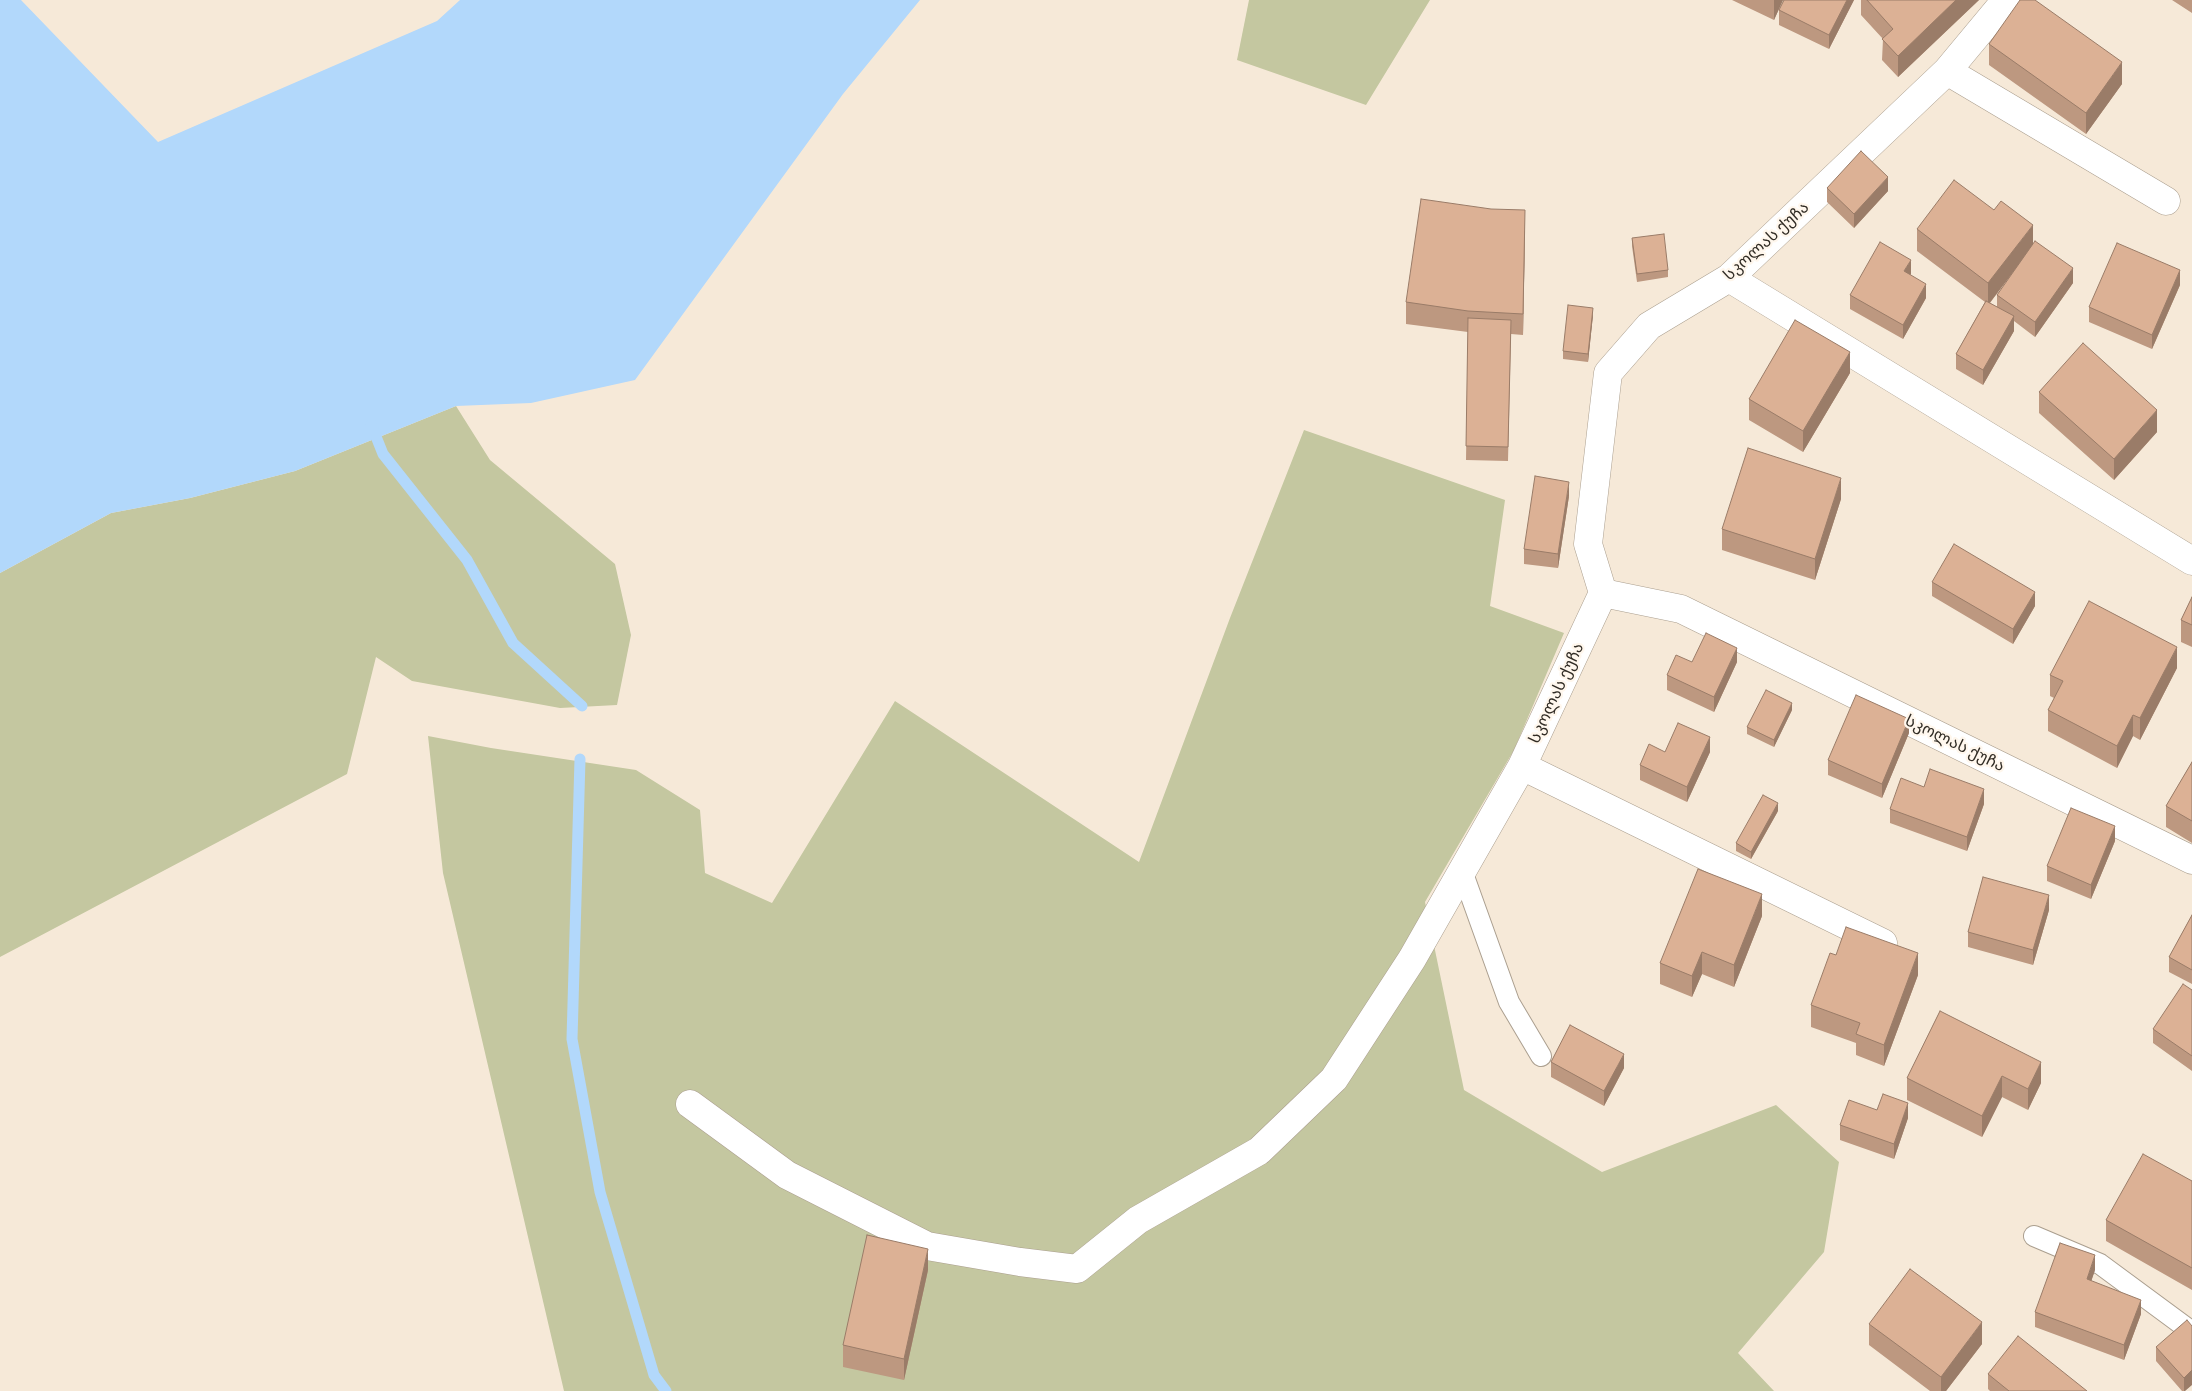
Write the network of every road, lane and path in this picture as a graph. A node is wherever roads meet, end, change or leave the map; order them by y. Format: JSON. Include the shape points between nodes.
{"nodes":[{"id":1,"x":2006,"y":0,"type":"edge"},
{"id":2,"x":1947,"y":71,"type":"junction"},
{"id":3,"x":2166,"y":201,"type":"dead end"},
{"id":4,"x":1729,"y":278,"type":"junction"},
{"id":5,"x":2192,"y":561,"type":"edge"},
{"id":6,"x":1603,"y":593,"type":"junction"},
{"id":7,"x":1522,"y":766,"type":"junction"},
{"id":8,"x":2192,"y":860,"type":"edge"},
{"id":9,"x":1462,"y":871,"type":"junction"},
{"id":10,"x":1884,"y":942,"type":"edge"},
{"id":11,"x":1541,"y":1056,"type":"dead end"},
{"id":12,"x":690,"y":1104,"type":"dead end"},
{"id":13,"x":2034,"y":1236,"type":"dead end"},
{"id":14,"x":2192,"y":1332,"type":"edge"}],
"edges":[{"from":1,"to":2,"type":"street","name":"სკოლას ქუჩა"},
{"from":2,"to":3,"type":"street"},
{"from":2,"to":4,"type":"street","name":"სკოლას ქუჩა"},
{"from":4,"to":5,"type":"street"},
{"from":4,"to":6,"type":"street","name":"სკოლას ქუჩა","via":[[1649,326],[1608,373],[1588,544]]},
{"from":6,"to":7,"type":"street","name":"სკოლას ქუჩა"},
{"from":6,"to":8,"type":"street","name":"სკოლას ქუჩა","via":[[1681,609]]},
{"from":7,"to":9,"type":"street","name":"სკოლას ქუჩა"},
{"from":7,"to":10,"type":"street"},
{"from":9,"to":11,"type":"lane","via":[[1509,1002]]},
{"from":9,"to":12,"type":"street","name":"სკოლას ქუჩა","via":[[1412,959],[1334,1079],[1259,1151],[1138,1220],[1077,1269],[927,1246],[787,1174]]},
{"from":13,"to":14,"type":"lane","via":[[2100,1264]]}]}
